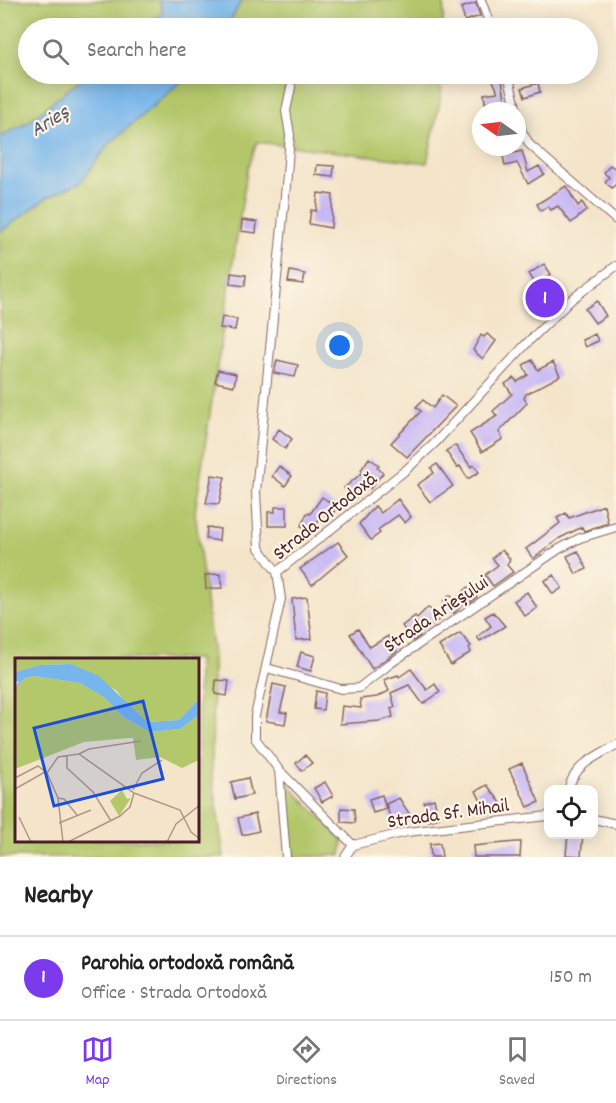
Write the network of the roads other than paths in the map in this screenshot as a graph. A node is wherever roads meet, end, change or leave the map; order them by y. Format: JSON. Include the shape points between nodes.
{"nodes":[{"id":1,"x":481,"y":0,"type":"edge"},
{"id":2,"x":487,"y":18,"type":"edge"},
{"id":3,"x":510,"y":84,"type":"edge"},
{"id":4,"x":291,"y":87,"type":"dead end"},
{"id":5,"x":616,"y":220,"type":"edge"},
{"id":6,"x":616,"y":266,"type":"edge"},
{"id":7,"x":616,"y":527,"type":"edge"},
{"id":8,"x":277,"y":572,"type":"junction"},
{"id":9,"x":267,"y":668,"type":"junction"},
{"id":10,"x":616,"y":745,"type":"edge"},
{"id":11,"x":279,"y":770,"type":"junction"},
{"id":12,"x":569,"y":785,"type":"edge"},
{"id":13,"x":544,"y":817,"type":"edge"},
{"id":14,"x":598,"y":820,"type":"edge"},
{"id":15,"x":616,"y":824,"type":"edge"},
{"id":16,"x":354,"y":845,"type":"junction"},
{"id":17,"x":286,"y":857,"type":"edge"},
{"id":18,"x":345,"y":857,"type":"edge"}],
"edges":[{"from":1,"to":2,"type":"street"},
{"from":3,"to":5,"type":"street","via":[[522,132],[530,145]]},
{"from":4,"to":8,"type":"street","via":[[286,111],[290,135],[287,175],[256,492],[259,548]]},
{"from":6,"to":8,"type":"street","name":"Strada Ortodoxă","via":[[572,299],[407,469]]},
{"from":7,"to":9,"type":"street","name":"Strada Arieșului","via":[[579,538],[559,549],[359,688],[341,689]]},
{"from":8,"to":9,"type":"street","name":"Strada Ortodoxă","via":[[281,599]]},
{"from":9,"to":11,"type":"street","name":"Strada Ortodoxă","via":[[255,716],[255,738]]},
{"from":10,"to":12,"type":"street","via":[[578,768]]},
{"from":11,"to":16,"type":"street","name":"Strada Ortodoxă"},
{"from":11,"to":17,"type":"street"},
{"from":13,"to":16,"type":"street","name":"Strada Sf. Mihail","via":[[407,832]]},
{"from":14,"to":15,"type":"street"},
{"from":16,"to":18,"type":"street"}]}
